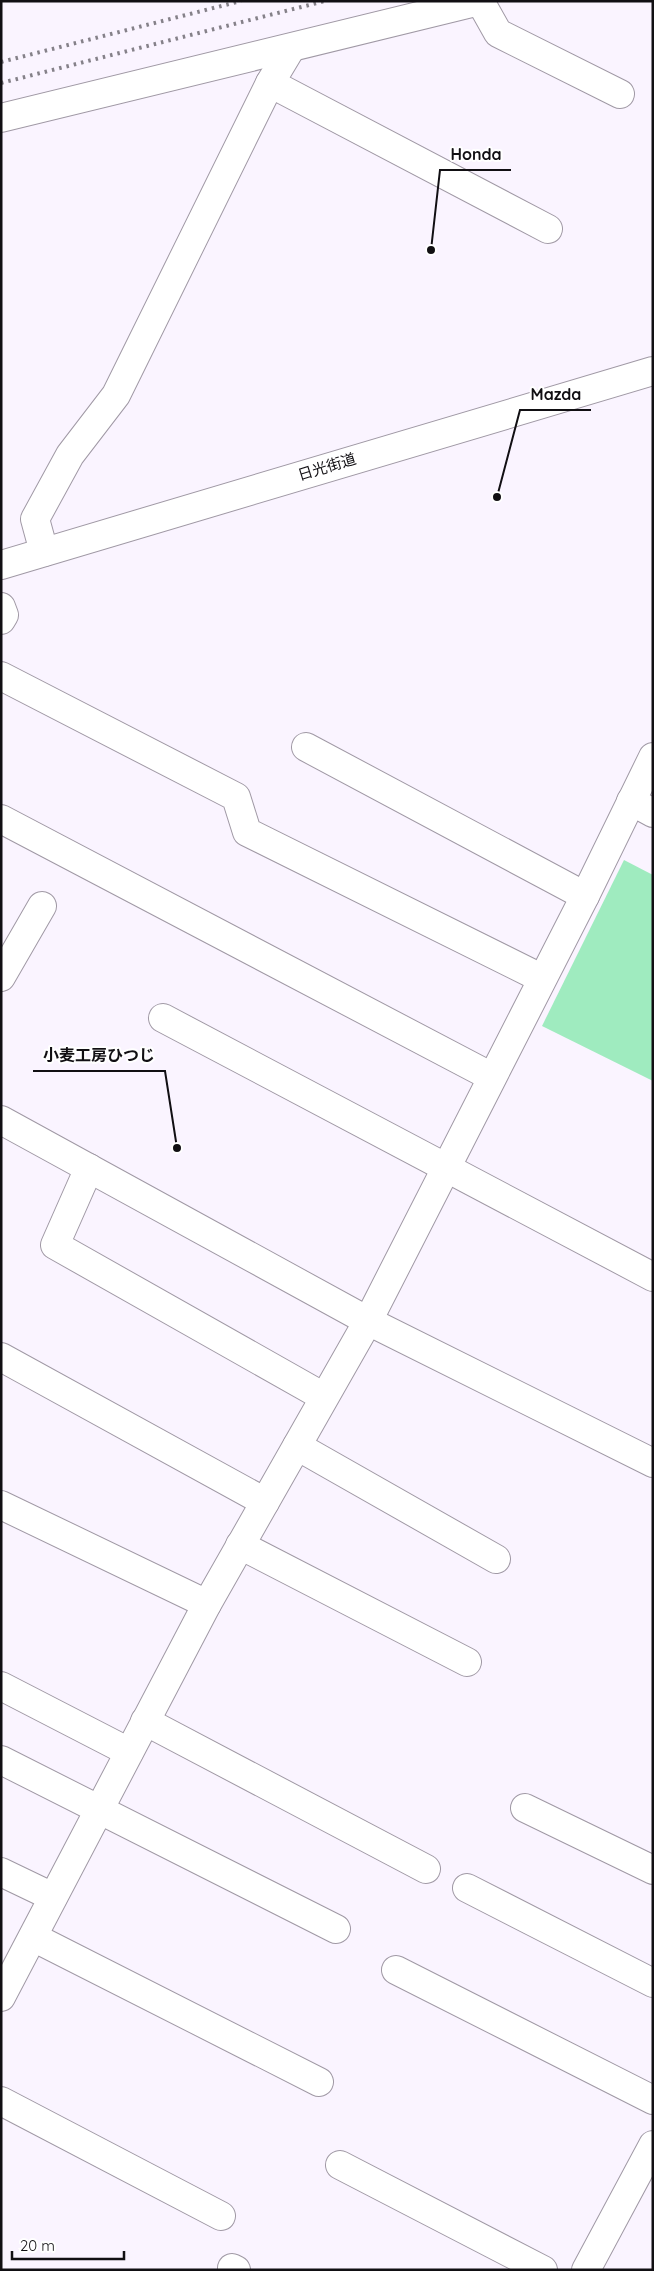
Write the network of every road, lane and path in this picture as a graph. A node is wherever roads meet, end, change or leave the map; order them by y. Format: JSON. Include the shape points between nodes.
{"nodes":[{"id":1,"x":480,"y":1,"type":"edge"},
{"id":2,"x":292,"y":48,"type":"junction"},
{"id":3,"x":270,"y":83,"type":"junction"},
{"id":4,"x":620,"y":94,"type":"dead end"},
{"id":5,"x":1,"y":118,"type":"edge"},
{"id":6,"x":548,"y":229,"type":"dead end"},
{"id":7,"x":653,"y":371,"type":"edge"},
{"id":8,"x":44,"y":552,"type":"junction"},
{"id":9,"x":1,"y":565,"type":"edge"},
{"id":10,"x":1,"y":607,"type":"edge"},
{"id":11,"x":1,"y":620,"type":"edge"},
{"id":12,"x":1,"y":676,"type":"edge"},
{"id":13,"x":306,"y":747,"type":"dead end"},
{"id":14,"x":653,"y":757,"type":"edge"},
{"id":15,"x":642,"y":807,"type":"edge"},
{"id":16,"x":1,"y":819,"type":"edge"},
{"id":17,"x":584,"y":896,"type":"junction"},
{"id":18,"x":42,"y":906,"type":"dead end"},
{"id":19,"x":1,"y":977,"type":"edge"},
{"id":20,"x":541,"y":978,"type":"junction"},
{"id":21,"x":163,"y":1018,"type":"dead end"},
{"id":22,"x":492,"y":1077,"type":"junction"},
{"id":23,"x":1,"y":1120,"type":"edge"},
{"id":24,"x":446,"y":1166,"type":"junction"},
{"id":25,"x":89,"y":1168,"type":"junction"},
{"id":26,"x":653,"y":1277,"type":"edge"},
{"id":27,"x":368,"y":1321,"type":"junction"},
{"id":28,"x":1,"y":1357,"type":"edge"},
{"id":29,"x":324,"y":1397,"type":"junction"},
{"id":30,"x":296,"y":1446,"type":"junction"},
{"id":31,"x":653,"y":1463,"type":"edge"},
{"id":32,"x":265,"y":1502,"type":"junction"},
{"id":33,"x":1,"y":1505,"type":"edge"},
{"id":34,"x":240,"y":1545,"type":"junction"},
{"id":35,"x":496,"y":1559,"type":"dead end"},
{"id":36,"x":207,"y":1604,"type":"junction"},
{"id":37,"x":467,"y":1662,"type":"dead end"},
{"id":38,"x":1,"y":1686,"type":"edge"},
{"id":39,"x":146,"y":1721,"type":"junction"},
{"id":40,"x":129,"y":1752,"type":"junction"},
{"id":41,"x":1,"y":1760,"type":"edge"},
{"id":42,"x":526,"y":1808,"type":"dead end"},
{"id":43,"x":100,"y":1809,"type":"junction"},
{"id":44,"x":426,"y":1869,"type":"dead end"},
{"id":45,"x":653,"y":1870,"type":"edge"},
{"id":46,"x":1,"y":1872,"type":"edge"},
{"id":47,"x":467,"y":1888,"type":"dead end"},
{"id":48,"x":53,"y":1897,"type":"junction"},
{"id":49,"x":336,"y":1928,"type":"dead end"},
{"id":50,"x":33,"y":1937,"type":"junction"},
{"id":51,"x":396,"y":1970,"type":"dead end"},
{"id":52,"x":653,"y":1983,"type":"edge"},
{"id":53,"x":2,"y":1996,"type":"edge"},
{"id":54,"x":319,"y":2082,"type":"dead end"},
{"id":55,"x":653,"y":2100,"type":"edge"},
{"id":56,"x":1,"y":2101,"type":"edge"},
{"id":57,"x":653,"y":2145,"type":"edge"},
{"id":58,"x":340,"y":2165,"type":"dead end"},
{"id":59,"x":222,"y":2216,"type":"dead end"},
{"id":60,"x":543,"y":2270,"type":"edge"},
{"id":61,"x":586,"y":2270,"type":"edge"}],
"edges":[{"from":1,"to":2,"type":"street"},
{"from":1,"to":4,"type":"street","via":[[498,33]]},
{"from":2,"to":3,"type":"street"},
{"from":2,"to":5,"type":"street"},
{"from":3,"to":6,"type":"street"},
{"from":3,"to":8,"type":"street","via":[[116,395],[70,455],[35,520]]},
{"from":7,"to":8,"type":"street","name":"日光街道"},
{"from":8,"to":9,"type":"street","name":"日光街道"},
{"from":10,"to":11,"type":"street","via":[[4,615]]},
{"from":12,"to":20,"type":"street","via":[[236,797],[246,832]]},
{"from":13,"to":17,"type":"street"},
{"from":14,"to":15,"type":"street"},
{"from":15,"to":17,"type":"street"},
{"from":16,"to":22,"type":"street"},
{"from":17,"to":20,"type":"street"},
{"from":18,"to":19,"type":"street"},
{"from":20,"to":22,"type":"street"},
{"from":21,"to":24,"type":"street"},
{"from":22,"to":24,"type":"street"},
{"from":23,"to":25,"type":"street"},
{"from":24,"to":26,"type":"street"},
{"from":24,"to":27,"type":"street"},
{"from":25,"to":27,"type":"street"},
{"from":25,"to":29,"type":"street","via":[[55,1245]]},
{"from":27,"to":29,"type":"street"},
{"from":27,"to":31,"type":"street"},
{"from":28,"to":32,"type":"street"},
{"from":29,"to":30,"type":"street"},
{"from":30,"to":32,"type":"street"},
{"from":30,"to":35,"type":"street"},
{"from":32,"to":34,"type":"street"},
{"from":33,"to":36,"type":"street"},
{"from":34,"to":36,"type":"street"},
{"from":34,"to":37,"type":"street"},
{"from":36,"to":39,"type":"street"},
{"from":38,"to":40,"type":"street"},
{"from":39,"to":40,"type":"street"},
{"from":39,"to":44,"type":"street"},
{"from":40,"to":43,"type":"street"},
{"from":41,"to":43,"type":"street"},
{"from":42,"to":45,"type":"street"},
{"from":43,"to":48,"type":"street"},
{"from":43,"to":49,"type":"street"},
{"from":46,"to":48,"type":"street"},
{"from":47,"to":52,"type":"street"},
{"from":48,"to":50,"type":"street"},
{"from":50,"to":53,"type":"street"},
{"from":50,"to":54,"type":"street"},
{"from":51,"to":55,"type":"street"},
{"from":56,"to":59,"type":"street"},
{"from":57,"to":61,"type":"street"},
{"from":58,"to":60,"type":"street"}]}
